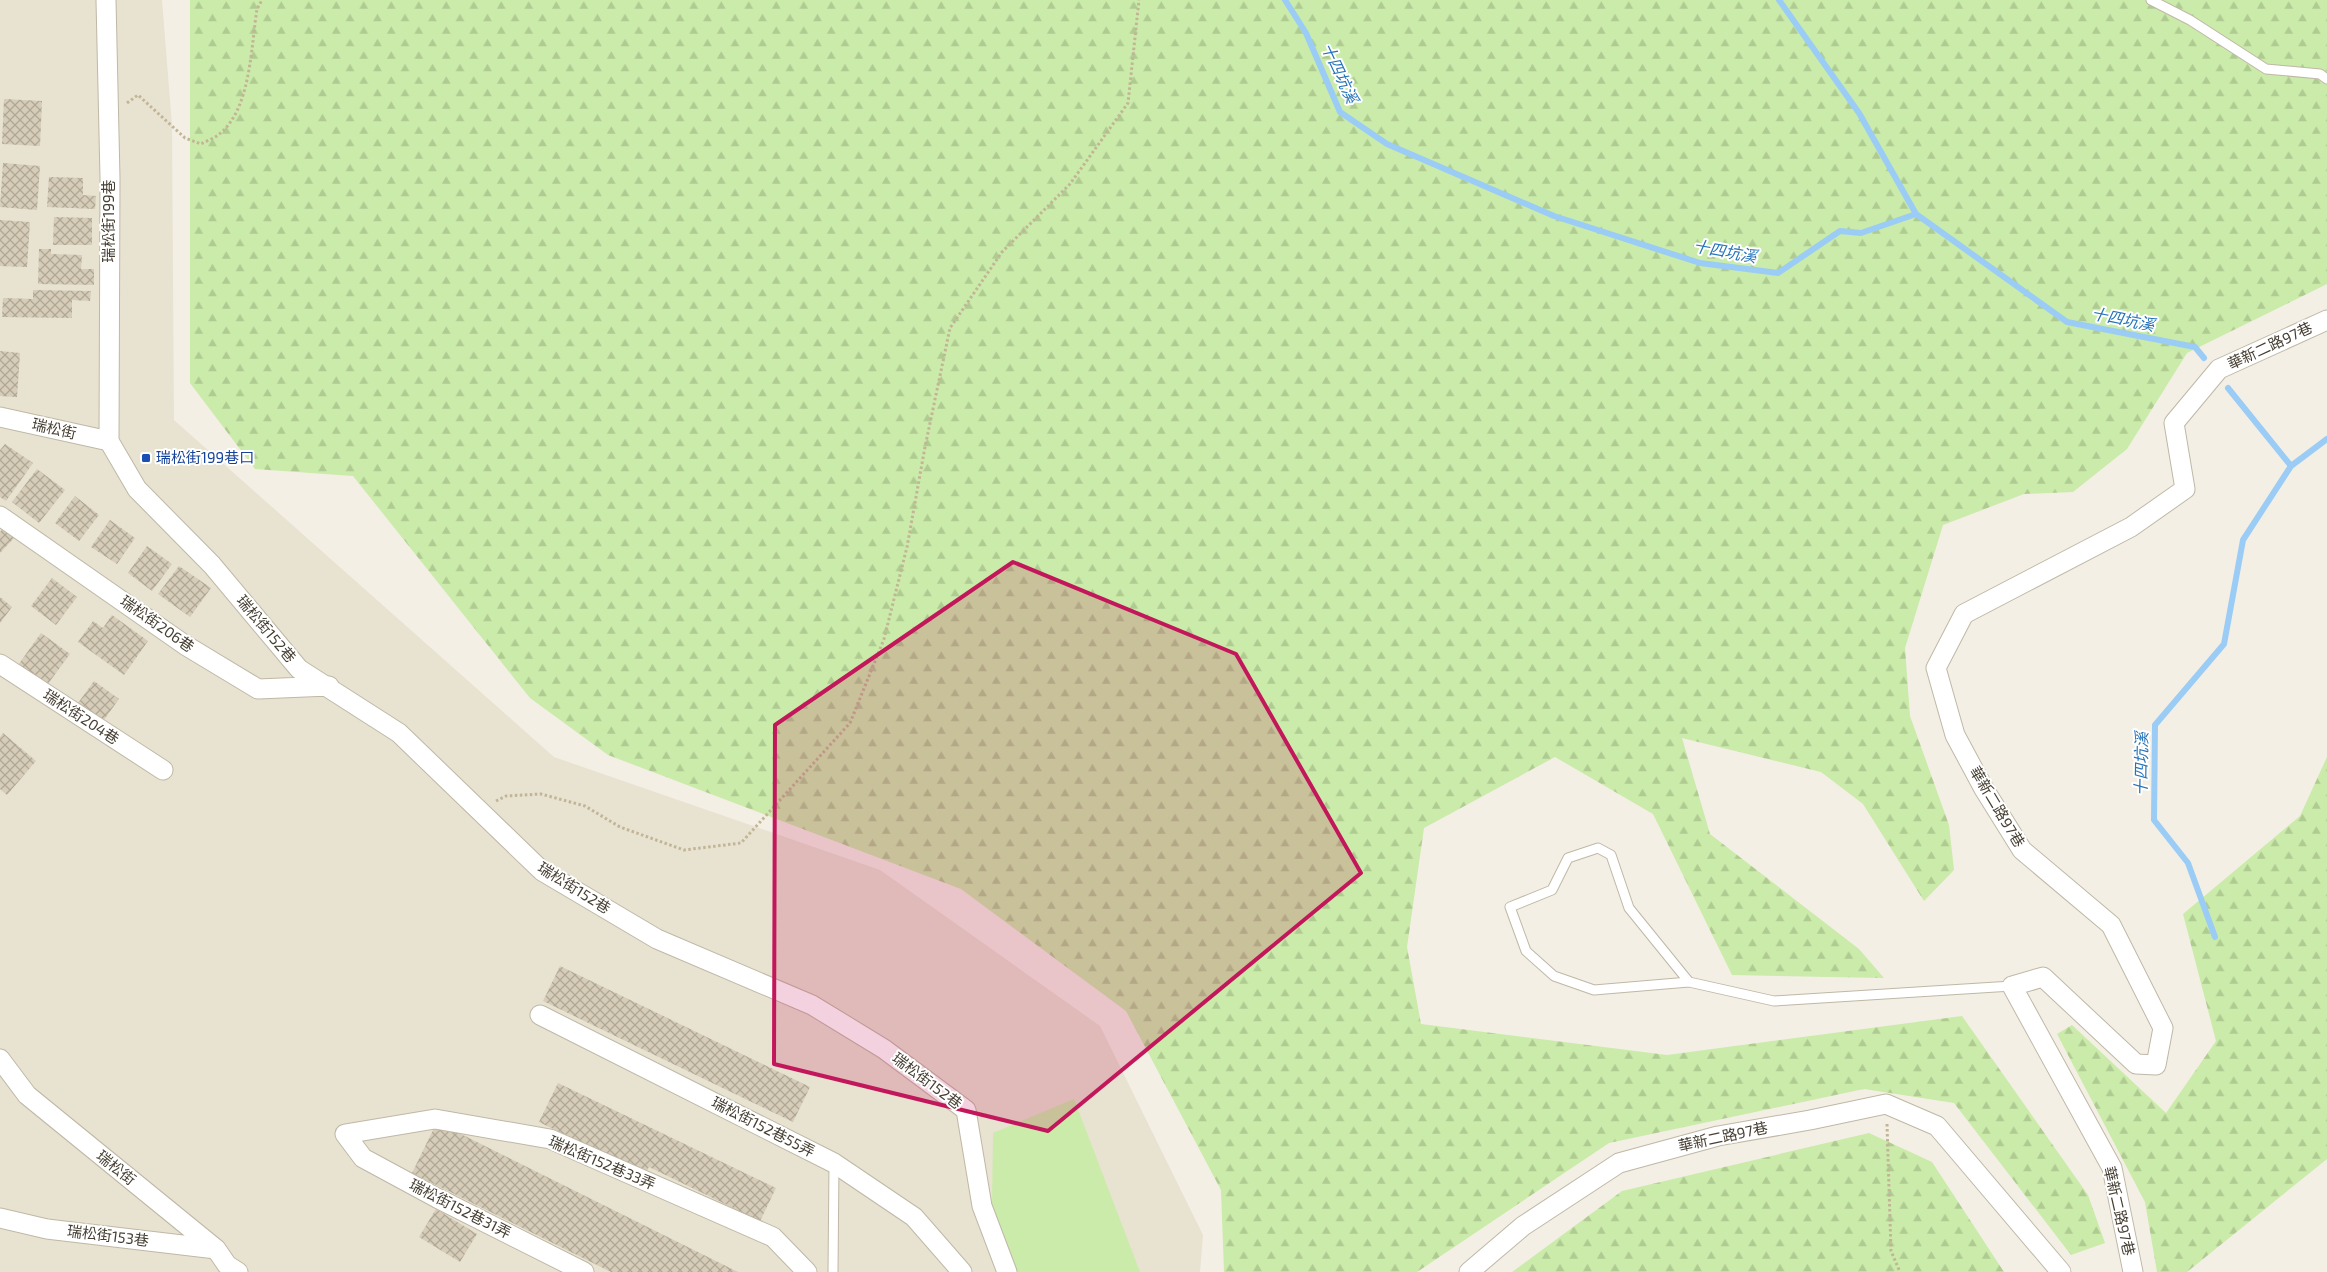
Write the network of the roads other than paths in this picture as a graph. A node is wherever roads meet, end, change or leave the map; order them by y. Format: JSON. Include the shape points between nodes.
{"nodes":[{"id":1,"x":106,"y":0,"type":"edge"},
{"id":2,"x":2150,"y":0,"type":"edge"},
{"id":3,"x":2327,"y":79,"type":"edge"},
{"id":4,"x":2327,"y":320,"type":"edge"},
{"id":5,"x":0,"y":416,"type":"edge"},
{"id":6,"x":109,"y":441,"type":"junction"},
{"id":7,"x":0,"y":516,"type":"edge"},
{"id":8,"x":0,"y":664,"type":"edge"},
{"id":9,"x":329,"y":686,"type":"junction"},
{"id":10,"x":162,"y":770,"type":"dead end"},
{"id":11,"x":1689,"y":982,"type":"junction"},
{"id":12,"x":2012,"y":986,"type":"junction"},
{"id":13,"x":540,"y":1015,"type":"dead end"},
{"id":14,"x":0,"y":1059,"type":"edge"},
{"id":15,"x":345,"y":1134,"type":"joint"},
{"id":16,"x":834,"y":1163,"type":"junction"},
{"id":17,"x":0,"y":1218,"type":"edge"},
{"id":18,"x":216,"y":1249,"type":"junction"},
{"id":19,"x":238,"y":1272,"type":"edge"},
{"id":20,"x":584,"y":1272,"type":"edge"},
{"id":21,"x":807,"y":1272,"type":"edge"},
{"id":22,"x":833,"y":1272,"type":"edge"},
{"id":23,"x":962,"y":1272,"type":"edge"},
{"id":24,"x":1007,"y":1272,"type":"edge"},
{"id":25,"x":1469,"y":1272,"type":"edge"},
{"id":26,"x":2061,"y":1272,"type":"edge"},
{"id":27,"x":2133,"y":1272,"type":"edge"}],
"edges":[{"from":1,"to":6,"type":"street","name":"瑞松街199巷"},
{"from":2,"to":3,"type":"lane","via":[[2190,20],[2266,69],[2320,74]]},
{"from":4,"to":12,"type":"street","name":"華新二路97巷","via":[[2219,369],[2174,423],[2185,489],[2131,527],[1964,614],[1936,668],[1955,735],[2022,850],[2111,925],[2163,1028],[2156,1065],[2136,1064],[2043,977]]},
{"from":5,"to":6,"type":"street","name":"瑞松街"},
{"from":6,"to":9,"type":"street","name":"瑞松街152巷","via":[[137,489],[212,565],[299,669]]},
{"from":7,"to":9,"type":"street","name":"瑞松街206巷","via":[[185,645],[258,689]]},
{"from":8,"to":10,"type":"street","name":"瑞松街204巷"},
{"from":9,"to":24,"type":"street","name":"瑞松街152巷","via":[[398,733],[542,871],[657,938],[812,1005],[884,1049],[966,1110],[982,1206]]},
{"from":11,"to":11,"type":"lane","via":[[1594,990],[1554,976],[1526,952],[1510,907],[1552,890],[1568,858],[1598,848],[1611,855],[1629,908]]},
{"from":11,"to":12,"type":"lane","via":[[1774,1001]]},
{"from":12,"to":27,"type":"street","name":"華新二路97巷","via":[[2112,1168]]},
{"from":13,"to":16,"type":"street","name":"瑞松街152巷55弄"},
{"from":14,"to":18,"type":"street","name":"瑞松街","via":[[27,1095]]},
{"from":15,"to":20,"type":"street","name":"瑞松街152巷31弄","via":[[363,1158]]},
{"from":15,"to":21,"type":"street","name":"瑞松街152巷33弄","via":[[435,1119],[550,1139],[773,1237]]},
{"from":16,"to":22,"type":"lane"},
{"from":16,"to":23,"type":"street","name":"瑞松街152巷55弄","via":[[914,1217]]},
{"from":17,"to":18,"type":"street","name":"瑞松街153巷","via":[[47,1229]]},
{"from":18,"to":19,"type":"street","name":"瑞松街"},
{"from":25,"to":26,"type":"street","name":"華新二路97巷","via":[[1523,1226],[1619,1162],[1718,1136],[1886,1104],[1937,1126]]}]}
